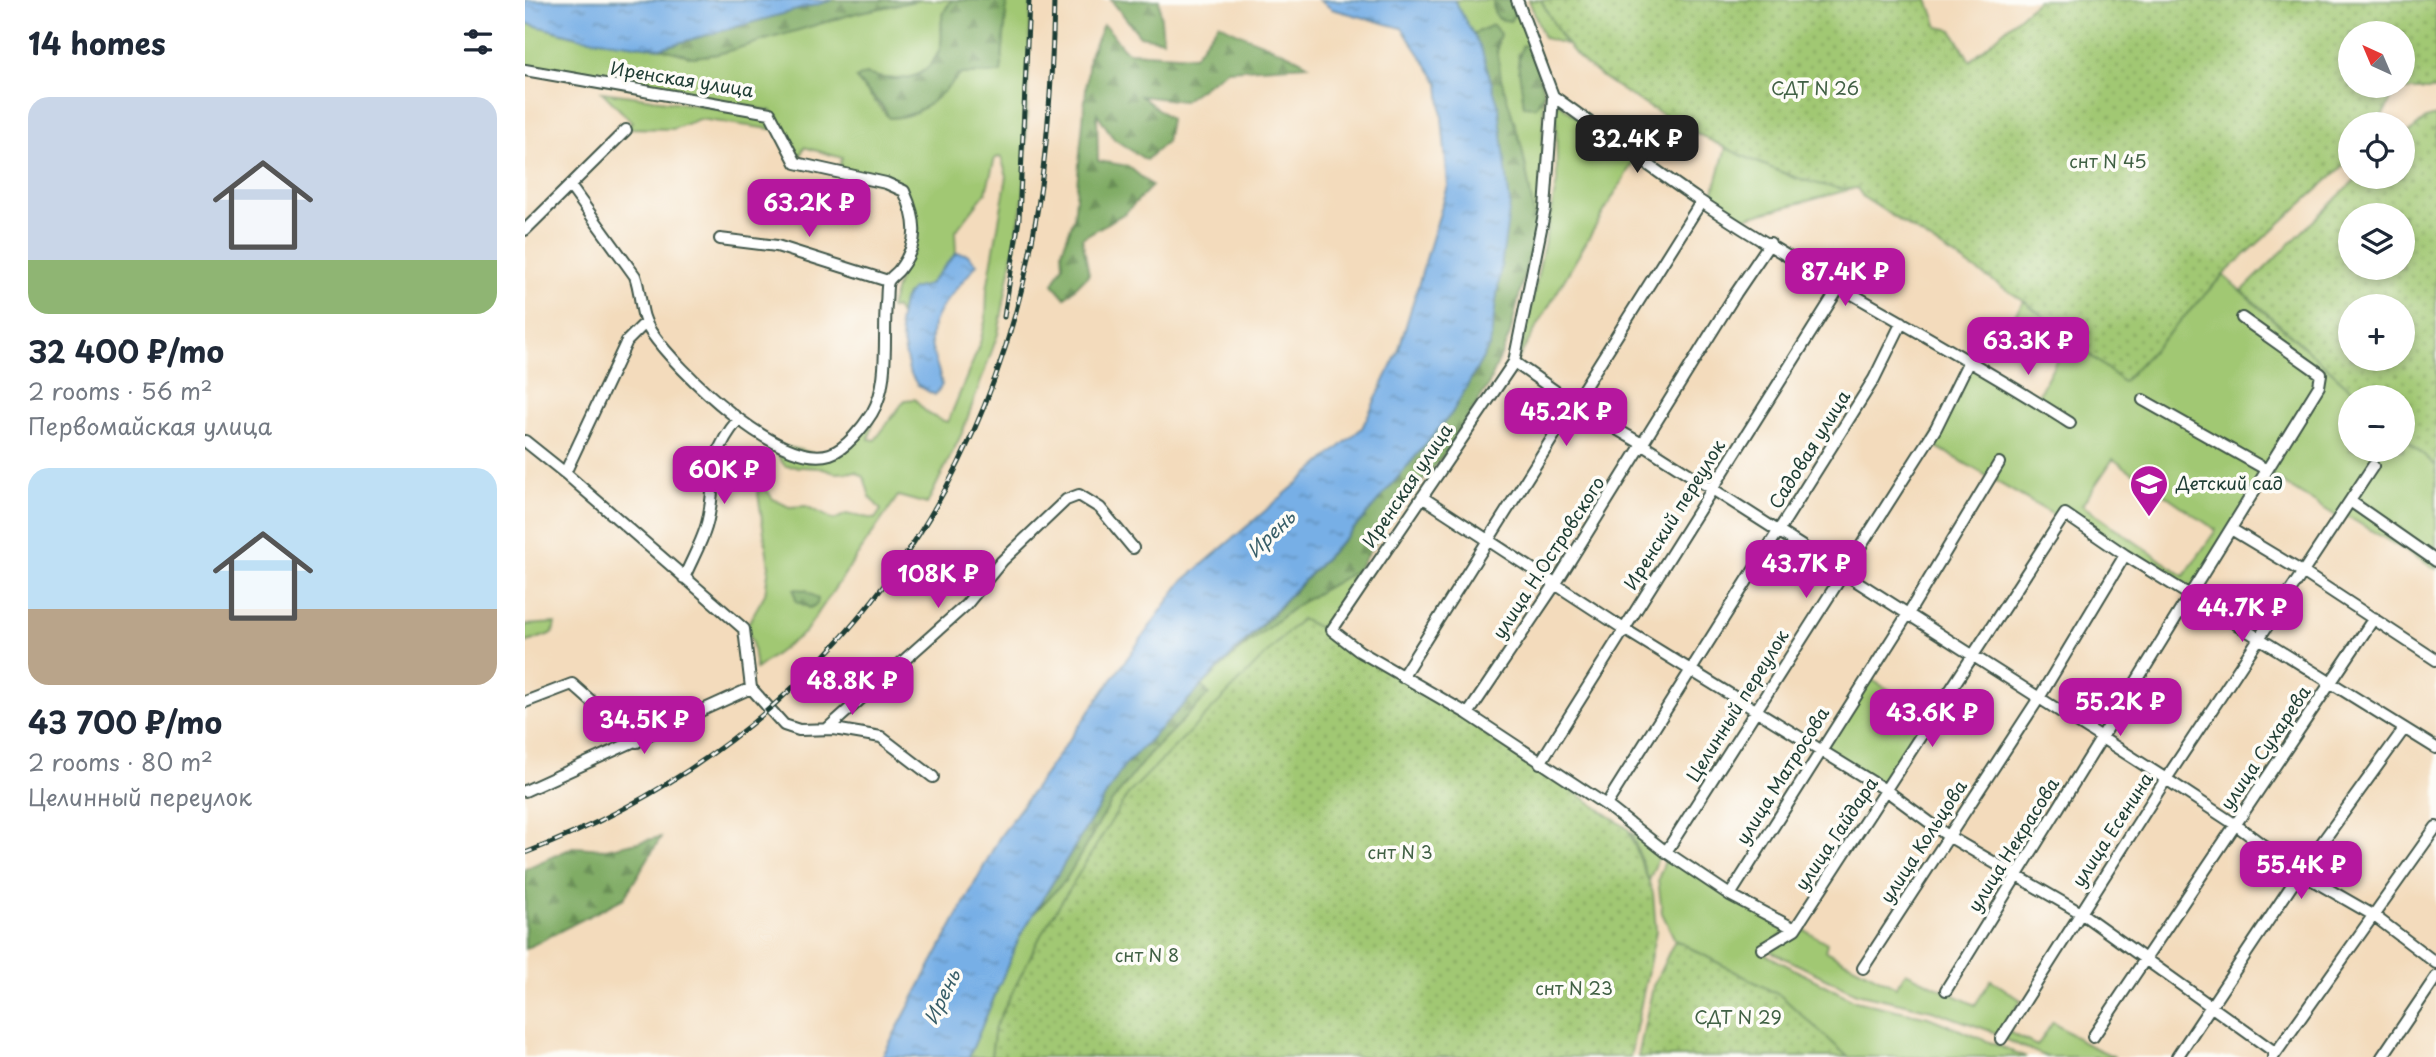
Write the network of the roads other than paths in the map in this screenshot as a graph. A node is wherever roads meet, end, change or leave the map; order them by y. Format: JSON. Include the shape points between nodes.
{"nodes":[{"id":1,"x":1517,"y":0,"type":"edge"},
{"id":2,"x":525,"y":70,"type":"edge"},
{"id":3,"x":1553,"y":96,"type":"junction"},
{"id":4,"x":626,"y":130,"type":"dead end"},
{"id":5,"x":570,"y":186,"type":"junction"},
{"id":6,"x":1701,"y":202,"type":"junction"},
{"id":7,"x":525,"y":230,"type":"edge"},
{"id":8,"x":720,"y":239,"type":"dead end"},
{"id":9,"x":1770,"y":243,"type":"junction"},
{"id":10,"x":888,"y":281,"type":"junction"},
{"id":11,"x":1840,"y":286,"type":"junction"},
{"id":12,"x":2242,"y":318,"type":"dead end"},
{"id":13,"x":646,"y":322,"type":"junction"},
{"id":14,"x":1902,"y":322,"type":"junction"},
{"id":15,"x":1969,"y":361,"type":"junction"},
{"id":16,"x":1514,"y":362,"type":"junction"},
{"id":17,"x":2143,"y":400,"type":"dead end"},
{"id":18,"x":1575,"y":405,"type":"junction"},
{"id":19,"x":738,"y":420,"type":"junction"},
{"id":20,"x":2070,"y":423,"type":"dead end"},
{"id":21,"x":525,"y":441,"type":"edge"},
{"id":22,"x":1642,"y":444,"type":"junction"},
{"id":23,"x":1999,"y":463,"type":"dead end"},
{"id":24,"x":2373,"y":466,"type":"dead end"},
{"id":25,"x":2267,"y":470,"type":"junction"},
{"id":26,"x":565,"y":472,"type":"junction"},
{"id":27,"x":1711,"y":491,"type":"junction"},
{"id":28,"x":1422,"y":497,"type":"junction"},
{"id":29,"x":2350,"y":501,"type":"junction"},
{"id":30,"x":2231,"y":529,"type":"junction"},
{"id":31,"x":1778,"y":534,"type":"junction"},
{"id":32,"x":1488,"y":541,"type":"junction"},
{"id":33,"x":1133,"y":548,"type":"dead end"},
{"id":34,"x":2125,"y":555,"type":"junction"},
{"id":35,"x":2436,"y":561,"type":"edge"},
{"id":36,"x":1841,"y":573,"type":"junction"},
{"id":37,"x":2304,"y":573,"type":"junction"},
{"id":38,"x":684,"y":578,"type":"junction"},
{"id":39,"x":1556,"y":583,"type":"junction"},
{"id":40,"x":2191,"y":596,"type":"junction"},
{"id":41,"x":1908,"y":614,"type":"junction"},
{"id":42,"x":2374,"y":618,"type":"junction"},
{"id":43,"x":1624,"y":629,"type":"junction"},
{"id":44,"x":2261,"y":637,"type":"junction"},
{"id":45,"x":1973,"y":655,"type":"junction"},
{"id":46,"x":2436,"y":660,"type":"edge"},
{"id":47,"x":1690,"y":670,"type":"junction"},
{"id":48,"x":1402,"y":677,"type":"junction"},
{"id":49,"x":2331,"y":683,"type":"junction"},
{"id":50,"x":751,"y":688,"type":"junction"},
{"id":51,"x":2039,"y":698,"type":"junction"},
{"id":52,"x":525,"y":702,"type":"edge"},
{"id":53,"x":1756,"y":709,"type":"junction"},
{"id":54,"x":1468,"y":715,"type":"junction"},
{"id":55,"x":827,"y":729,"type":"junction"},
{"id":56,"x":2404,"y":729,"type":"junction"},
{"id":57,"x":2101,"y":737,"type":"junction"},
{"id":58,"x":637,"y":742,"type":"junction"},
{"id":59,"x":2436,"y":748,"type":"edge"},
{"id":60,"x":1818,"y":751,"type":"junction"},
{"id":61,"x":1540,"y":762,"type":"junction"},
{"id":62,"x":933,"y":778,"type":"dead end"},
{"id":63,"x":2166,"y":779,"type":"junction"},
{"id":64,"x":526,"y":789,"type":"edge"},
{"id":65,"x":1887,"y":791,"type":"junction"},
{"id":66,"x":1606,"y":805,"type":"junction"},
{"id":67,"x":2236,"y":825,"type":"junction"},
{"id":68,"x":2436,"y":827,"type":"edge"},
{"id":69,"x":1948,"y":836,"type":"junction"},
{"id":70,"x":1666,"y":852,"type":"junction"},
{"id":71,"x":2300,"y":873,"type":"junction"},
{"id":72,"x":2015,"y":874,"type":"junction"},
{"id":73,"x":1730,"y":895,"type":"junction"},
{"id":74,"x":2081,"y":913,"type":"junction"},
{"id":75,"x":2373,"y":915,"type":"junction"},
{"id":76,"x":1795,"y":929,"type":"junction"},
{"id":77,"x":1762,"y":949,"type":"dead end"},
{"id":78,"x":2144,"y":959,"type":"junction"},
{"id":79,"x":2436,"y":962,"type":"edge"},
{"id":80,"x":1863,"y":968,"type":"dead end"},
{"id":81,"x":2436,"y":977,"type":"edge"},
{"id":82,"x":1946,"y":990,"type":"dead end"},
{"id":83,"x":2212,"y":1007,"type":"junction"},
{"id":84,"x":2093,"y":1037,"type":"dead end"},
{"id":85,"x":2001,"y":1039,"type":"dead end"},
{"id":86,"x":2275,"y":1055,"type":"edge"},
{"id":87,"x":2177,"y":1057,"type":"edge"},
{"id":88,"x":2382,"y":1057,"type":"edge"}],
"edges":[{"from":1,"to":3,"type":"street"},
{"from":2,"to":10,"type":"street","name":"Иренская улица","via":[[770,113],[796,163],[904,191],[916,235],[912,250]]},
{"from":3,"to":6,"type":"street"},
{"from":3,"to":16,"type":"street","via":[[1545,209]]},
{"from":4,"to":5,"type":"street"},
{"from":5,"to":7,"type":"street"},
{"from":5,"to":13,"type":"street","via":[[635,276]]},
{"from":6,"to":9,"type":"street"},
{"from":6,"to":18,"type":"street"},
{"from":8,"to":10,"type":"street","via":[[777,246]]},
{"from":9,"to":11,"type":"street"},
{"from":9,"to":22,"type":"street","name":"улица Н.Островского"},
{"from":10,"to":19,"type":"street","via":[[879,399],[859,432],[830,454],[804,453],[755,433]]},
{"from":11,"to":14,"type":"street"},
{"from":11,"to":27,"type":"street","name":"Иренский переулок"},
{"from":12,"to":25,"type":"street","name":"улица Некрасова","via":[[2321,374],[2319,386]]},
{"from":13,"to":19,"type":"street","via":[[691,377]]},
{"from":13,"to":26,"type":"street","via":[[627,341]]},
{"from":14,"to":15,"type":"street"},
{"from":14,"to":31,"type":"street","name":"Садовая улица","via":[[1874,379]]},
{"from":15,"to":20,"type":"street"},
{"from":15,"to":36,"type":"street","name":"Целинный переулок","via":[[1936,428]]},
{"from":16,"to":18,"type":"street"},
{"from":16,"to":28,"type":"street","name":"Иренская улица"},
{"from":17,"to":25,"type":"street"},
{"from":18,"to":22,"type":"street"},
{"from":18,"to":32,"type":"street"},
{"from":19,"to":38,"type":"street","via":[[714,458],[706,526]]},
{"from":21,"to":26,"type":"street"},
{"from":22,"to":27,"type":"street"},
{"from":22,"to":39,"type":"street","name":"улица Н.Островского"},
{"from":23,"to":41,"type":"street","name":"улица Матросова"},
{"from":24,"to":29,"type":"street","name":"улица Есенина"},
{"from":25,"to":30,"type":"street","name":"улица Некрасова"},
{"from":26,"to":38,"type":"street"},
{"from":27,"to":31,"type":"street"},
{"from":27,"to":43,"type":"street","name":"Иренский переулок"},
{"from":28,"to":32,"type":"street"},
{"from":28,"to":48,"type":"street","name":"Иренская улица","via":[[1332,630]]},
{"from":29,"to":35,"type":"street"},
{"from":29,"to":37,"type":"street","name":"улица Есенина"},
{"from":30,"to":37,"type":"street"},
{"from":30,"to":40,"type":"street","name":"улица Некрасова"},
{"from":31,"to":36,"type":"street"},
{"from":31,"to":47,"type":"street","name":"Садовая улица"},
{"from":32,"to":39,"type":"street"},
{"from":32,"to":48,"type":"street"},
{"from":33,"to":55,"type":"street","via":[[1100,508],[1079,495],[1060,505],[1002,561],[966,605]]},
{"from":34,"to":40,"type":"street"},
{"from":34,"to":45,"type":"street","name":"улица Гайдара","via":[[2065,514]]},
{"from":34,"to":51,"type":"street","name":"улица Кольцова"},
{"from":36,"to":41,"type":"street"},
{"from":36,"to":53,"type":"street","name":"Целинный переулок"},
{"from":37,"to":42,"type":"street"},
{"from":37,"to":44,"type":"street","name":"улица Есенина"},
{"from":38,"to":50,"type":"street","via":[[744,629]]},
{"from":39,"to":43,"type":"street"},
{"from":39,"to":54,"type":"street","name":"улица Н.Островского"},
{"from":40,"to":44,"type":"street"},
{"from":40,"to":57,"type":"street","name":"улица Некрасова"},
{"from":41,"to":45,"type":"street"},
{"from":41,"to":60,"type":"street","name":"улица Матросова"},
{"from":42,"to":46,"type":"street"},
{"from":42,"to":49,"type":"street","name":"улица Сухарева"},
{"from":43,"to":47,"type":"street"},
{"from":43,"to":61,"type":"street","name":"Иренский переулок"},
{"from":44,"to":49,"type":"street"},
{"from":44,"to":63,"type":"street","name":"улица Есенина"},
{"from":45,"to":51,"type":"street"},
{"from":45,"to":65,"type":"street","name":"улица Гайдара"},
{"from":47,"to":53,"type":"street"},
{"from":47,"to":66,"type":"street","name":"Садовая улица"},
{"from":48,"to":54,"type":"street"},
{"from":49,"to":56,"type":"street"},
{"from":49,"to":67,"type":"street","name":"улица Сухарева"},
{"from":50,"to":55,"type":"street","via":[[784,725],[799,730]]},
{"from":50,"to":58,"type":"street"},
{"from":51,"to":57,"type":"street"},
{"from":51,"to":69,"type":"street","name":"улица Кольцова"},
{"from":52,"to":58,"type":"street","via":[[572,684]]},
{"from":53,"to":60,"type":"street"},
{"from":53,"to":70,"type":"street","name":"Целинный переулок"},
{"from":54,"to":61,"type":"street"},
{"from":55,"to":62,"type":"street","via":[[881,737]]},
{"from":56,"to":59,"type":"street"},
{"from":56,"to":71,"type":"street"},
{"from":57,"to":63,"type":"street"},
{"from":57,"to":72,"type":"street","name":"улица Некрасова"},
{"from":58,"to":64,"type":"street"},
{"from":60,"to":65,"type":"street"},
{"from":60,"to":73,"type":"street","name":"улица Матросова"},
{"from":61,"to":66,"type":"street"},
{"from":63,"to":67,"type":"street"},
{"from":63,"to":74,"type":"street","name":"улица Есенина"},
{"from":65,"to":69,"type":"street"},
{"from":65,"to":76,"type":"street","name":"улица Гайдара"},
{"from":66,"to":70,"type":"street"},
{"from":67,"to":71,"type":"street"},
{"from":67,"to":78,"type":"street","name":"улица Сухарева"},
{"from":68,"to":75,"type":"street"},
{"from":69,"to":72,"type":"street"},
{"from":69,"to":80,"type":"street","name":"улица Кольцова"},
{"from":70,"to":73,"type":"street"},
{"from":71,"to":75,"type":"street"},
{"from":71,"to":83,"type":"street"},
{"from":72,"to":74,"type":"street"},
{"from":72,"to":82,"type":"street","name":"улица Некрасова"},
{"from":73,"to":76,"type":"street"},
{"from":74,"to":78,"type":"street"},
{"from":74,"to":85,"type":"street","name":"улица Есенина"},
{"from":75,"to":79,"type":"street"},
{"from":75,"to":86,"type":"street"},
{"from":76,"to":77,"type":"street","name":"улица Гайдара"},
{"from":78,"to":83,"type":"street"},
{"from":78,"to":84,"type":"street","name":"улица Сухарева"},
{"from":81,"to":88,"type":"street"},
{"from":83,"to":86,"type":"street"},
{"from":83,"to":87,"type":"street"}]}
